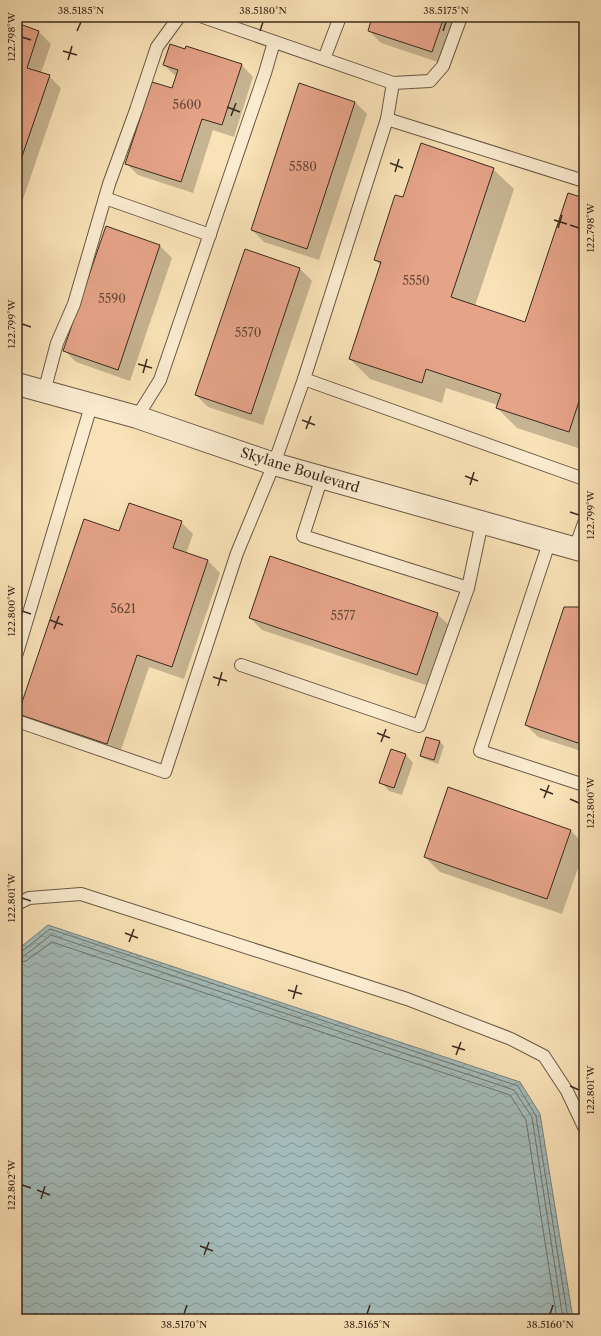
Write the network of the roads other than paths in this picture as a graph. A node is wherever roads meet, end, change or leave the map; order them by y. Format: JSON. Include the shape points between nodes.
{"nodes":[{"id":1,"x":179,"y":17,"type":"edge"},
{"id":2,"x":203,"y":17,"type":"edge"},
{"id":3,"x":340,"y":17,"type":"edge"},
{"id":4,"x":461,"y":17,"type":"edge"},
{"id":5,"x":274,"y":42,"type":"junction"},
{"id":6,"x":324,"y":59,"type":"junction"},
{"id":7,"x":393,"y":83,"type":"junction"},
{"id":8,"x":387,"y":119,"type":"junction"},
{"id":9,"x":584,"y":181,"type":"edge"},
{"id":10,"x":105,"y":198,"type":"junction"},
{"id":11,"x":210,"y":235,"type":"junction"},
{"id":12,"x":304,"y":379,"type":"junction"},
{"id":13,"x":17,"y":384,"type":"edge"},
{"id":14,"x":44,"y":392,"type":"junction"},
{"id":15,"x":91,"y":406,"type":"junction"},
{"id":16,"x":137,"y":417,"type":"junction"},
{"id":17,"x":274,"y":464,"type":"junction"},
{"id":18,"x":322,"y":477,"type":"junction"},
{"id":19,"x":584,"y":479,"type":"edge"},
{"id":20,"x":482,"y":522,"type":"junction"},
{"id":21,"x":584,"y":523,"type":"edge"},
{"id":22,"x":550,"y":540,"type":"junction"},
{"id":23,"x":580,"y":549,"type":"edge"},
{"id":24,"x":468,"y":588,"type":"junction"},
{"id":25,"x":17,"y":653,"type":"edge"},
{"id":26,"x":241,"y":666,"type":"dead end"},
{"id":27,"x":17,"y":721,"type":"edge"},
{"id":28,"x":584,"y":785,"type":"edge"},
{"id":29,"x":17,"y":904,"type":"edge"},
{"id":30,"x":584,"y":1127,"type":"edge"}],
"edges":[{"from":1,"to":10,"type":"lane","via":[[157,47]]},
{"from":2,"to":5,"type":"lane"},
{"from":3,"to":6,"type":"lane"},
{"from":4,"to":7,"type":"lane","via":[[443,66],[430,80]]},
{"from":5,"to":6,"type":"lane"},
{"from":5,"to":11,"type":"lane"},
{"from":6,"to":7,"type":"lane"},
{"from":7,"to":8,"type":"lane"},
{"from":8,"to":9,"type":"lane"},
{"from":8,"to":12,"type":"lane"},
{"from":10,"to":11,"type":"lane"},
{"from":10,"to":14,"type":"lane","via":[[74,304],[57,343]]},
{"from":11,"to":16,"type":"lane","via":[[160,380]]},
{"from":12,"to":17,"type":"lane"},
{"from":12,"to":19,"type":"lane"},
{"from":13,"to":14,"type":"street","name":"Skylane Boulevard"},
{"from":14,"to":15,"type":"street","name":"Skylane Boulevard"},
{"from":15,"to":16,"type":"street","name":"Skylane Boulevard"},
{"from":15,"to":25,"type":"lane"},
{"from":16,"to":17,"type":"street","name":"Skylane Boulevard"},
{"from":17,"to":18,"type":"street","name":"Skylane Boulevard"},
{"from":17,"to":27,"type":"lane","via":[[237,553],[164,772]]},
{"from":18,"to":20,"type":"street","name":"Skylane Boulevard"},
{"from":18,"to":24,"type":"lane","via":[[303,536]]},
{"from":20,"to":22,"type":"street","name":"Skylane Boulevard"},
{"from":20,"to":24,"type":"lane"},
{"from":21,"to":23,"type":"lane"},
{"from":22,"to":23,"type":"street","name":"Skylane Boulevard"},
{"from":22,"to":28,"type":"lane","via":[[480,751]]},
{"from":24,"to":26,"type":"lane","via":[[419,726]]},
{"from":29,"to":30,"type":"lane","via":[[29,898],[81,894],[407,999],[511,1038],[544,1056],[567,1091]]}]}
